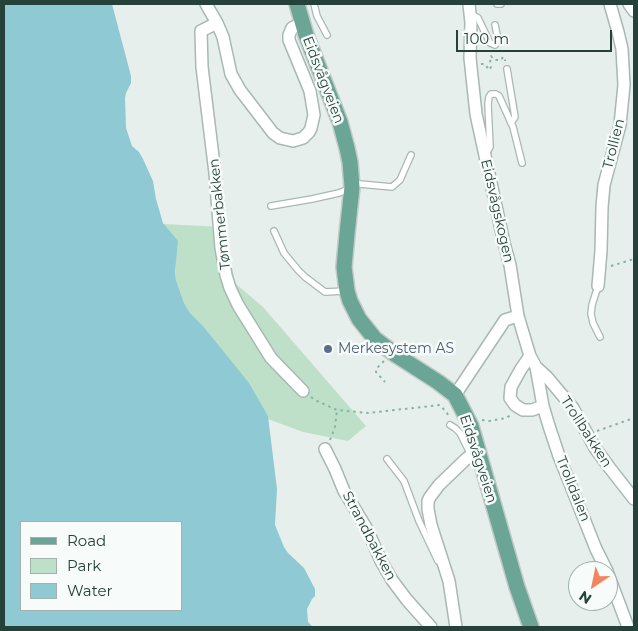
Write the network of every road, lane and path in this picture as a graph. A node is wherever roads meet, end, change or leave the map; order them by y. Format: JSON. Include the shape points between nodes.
{"nodes":[{"id":1,"x":206,"y":4,"type":"edge"},
{"id":2,"x":297,"y":4,"type":"edge"},
{"id":3,"x":314,"y":4,"type":"edge"},
{"id":4,"x":497,"y":4,"type":"edge"},
{"id":5,"x":501,"y":4,"type":"edge"},
{"id":6,"x":610,"y":4,"type":"edge"},
{"id":7,"x":629,"y":4,"type":"edge"},
{"id":8,"x":469,"y":9,"type":"edge"},
{"id":9,"x":634,"y":11,"type":"edge"},
{"id":10,"x":217,"y":23,"type":"junction"},
{"id":11,"x":302,"y":23,"type":"junction"},
{"id":12,"x":496,"y":25,"type":"dead end"},
{"id":13,"x":327,"y":35,"type":"dead end"},
{"id":14,"x":503,"y":57,"type":"dead end"},
{"id":15,"x":480,"y":68,"type":"dead end"},
{"id":16,"x":507,"y":69,"type":"dead end"},
{"id":17,"x":511,"y":123,"type":"junction"},
{"id":18,"x":411,"y":155,"type":"dead end"},
{"id":19,"x":485,"y":155,"type":"junction"},
{"id":20,"x":522,"y":164,"type":"dead end"},
{"id":21,"x":352,"y":187,"type":"junction"},
{"id":22,"x":272,"y":206,"type":"dead end"},
{"id":23,"x":274,"y":231,"type":"dead end"},
{"id":24,"x":634,"y":259,"type":"edge"},
{"id":25,"x":599,"y":270,"type":"junction"},
{"id":26,"x":598,"y":286,"type":"joint"},
{"id":27,"x":347,"y":291,"type":"junction"},
{"id":28,"x":518,"y":316,"type":"junction"},
{"id":29,"x":600,"y":337,"type":"dead end"},
{"id":30,"x":530,"y":356,"type":"junction"},
{"id":31,"x":386,"y":358,"type":"dead end"},
{"id":32,"x":536,"y":368,"type":"junction"},
{"id":33,"x":385,"y":382,"type":"dead end"},
{"id":34,"x":303,"y":391,"type":"joint"},
{"id":35,"x":455,"y":395,"type":"junction"},
{"id":36,"x":543,"y":406,"type":"junction"},
{"id":37,"x":337,"y":410,"type":"junction"},
{"id":38,"x":513,"y":413,"type":"dead end"},
{"id":39,"x":634,"y":418,"type":"edge"},
{"id":40,"x":479,"y":420,"type":"dead end"},
{"id":41,"x":452,"y":426,"type":"joint"},
{"id":42,"x":599,"y":430,"type":"dead end"},
{"id":43,"x":325,"y":449,"type":"joint"},
{"id":44,"x":475,"y":453,"type":"junction"},
{"id":45,"x":387,"y":459,"type":"dead end"},
{"id":46,"x":634,"y":499,"type":"edge"},
{"id":47,"x":602,"y":561,"type":"edge"},
{"id":48,"x":446,"y":570,"type":"junction"},
{"id":49,"x":618,"y":601,"type":"edge"},
{"id":50,"x":426,"y":624,"type":"edge"},
{"id":51,"x":456,"y":627,"type":"edge"},
{"id":52,"x":531,"y":627,"type":"edge"},
{"id":53,"x":628,"y":627,"type":"edge"}],
"edges":[{"from":1,"to":10,"type":"street"},
{"from":2,"to":11,"type":"main road","name":"Eidsvågveien"},
{"from":3,"to":13,"type":"lane"},
{"from":4,"to":5,"type":"lane"},
{"from":6,"to":25,"type":"street","name":"Trollien","via":[[622,49],[624,85],[622,116],[604,185]]},
{"from":7,"to":9,"type":"street"},
{"from":8,"to":12,"type":"lane","via":[[478,18],[490,43],[495,45],[498,39]]},
{"from":8,"to":19,"type":"street","name":"Eidsvågskogen","via":[[476,114]]},
{"from":10,"to":11,"type":"street","via":[[240,90],[273,133],[293,141],[309,132],[314,115],[310,91],[289,40],[292,28]]},
{"from":10,"to":34,"type":"street","name":"Tømmerbakken","via":[[201,32],[202,67],[226,275],[238,305],[271,358]]},
{"from":11,"to":21,"type":"main road","name":"Eidsvågveien","via":[[344,135]]},
{"from":14,"to":15,"type":"path","via":[[494,60],[491,56],[491,68],[489,70],[482,63]]},
{"from":16,"to":17,"type":"lane","via":[[515,117]]},
{"from":17,"to":19,"type":"lane","via":[[499,96],[491,94],[488,104],[490,147]]},
{"from":17,"to":20,"type":"lane"},
{"from":18,"to":21,"type":"lane","via":[[400,180],[392,187],[360,184]]},
{"from":19,"to":28,"type":"street","name":"Eidsvågskogen"},
{"from":21,"to":22,"type":"lane","via":[[334,194]]},
{"from":21,"to":27,"type":"main road","name":"Eidsvågveien","via":[[344,267]]},
{"from":23,"to":27,"type":"lane","via":[[284,253],[310,281],[325,292]]},
{"from":24,"to":25,"type":"path"},
{"from":25,"to":26,"type":"street","name":"Trollien"},
{"from":26,"to":29,"type":"lane","via":[[592,314]]},
{"from":27,"to":35,"type":"main road","name":"Eidsvågveien","via":[[359,319],[375,339]]},
{"from":28,"to":30,"type":"street","name":"Trolldalen"},
{"from":28,"to":35,"type":"street","via":[[505,320]]},
{"from":30,"to":32,"type":"street","name":"Trolldalen"},
{"from":30,"to":36,"type":"street","via":[[511,386],[510,398],[523,410]]},
{"from":31,"to":33,"type":"path","via":[[376,369]]},
{"from":32,"to":36,"type":"street","name":"Trolldalen"},
{"from":32,"to":46,"type":"street","name":"Trollbakken","via":[[573,408],[609,467]]},
{"from":34,"to":37,"type":"path"},
{"from":35,"to":44,"type":"main road","name":"Eidsvågveien","via":[[471,426]]},
{"from":36,"to":47,"type":"street","name":"Trolldalen"},
{"from":37,"to":41,"type":"path","via":[[368,413],[437,405],[448,413]]},
{"from":37,"to":43,"type":"path","via":[[335,427]]},
{"from":38,"to":40,"type":"path","via":[[506,418]]},
{"from":39,"to":42,"type":"path"},
{"from":41,"to":44,"type":"lane"},
{"from":43,"to":50,"type":"street","name":"Strandbakken","via":[[381,561]]},
{"from":44,"to":48,"type":"street","via":[[439,485],[428,501],[431,525]]},
{"from":44,"to":52,"type":"main road","name":"Eidsvågveien"},
{"from":45,"to":48,"type":"lane","via":[[404,482],[433,552]]},
{"from":48,"to":51,"type":"street"},
{"from":49,"to":53,"type":"street","name":"Trolldalen"}]}
